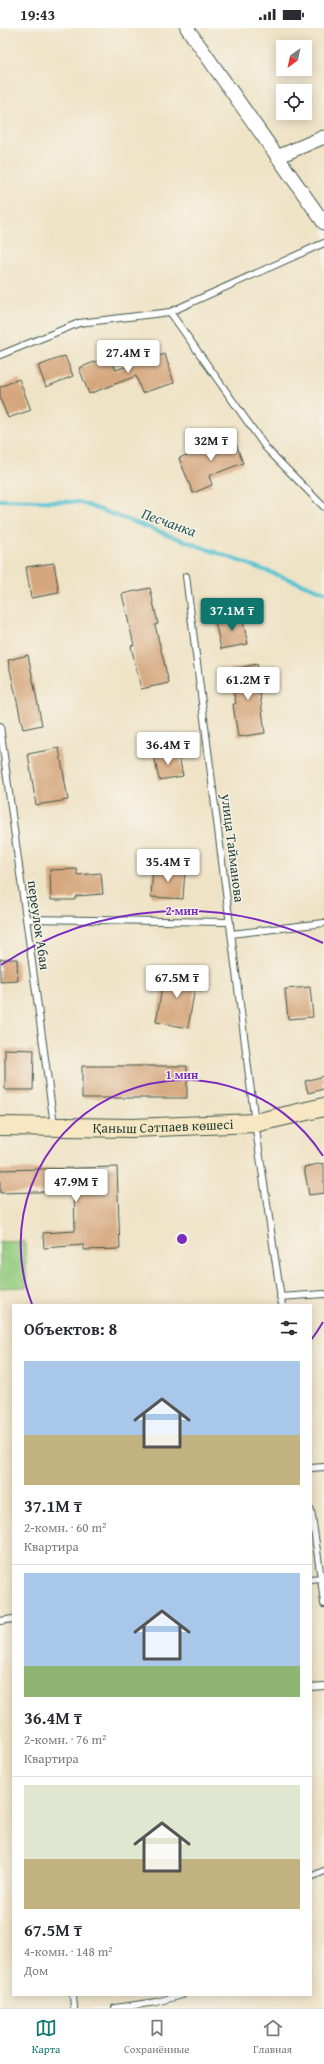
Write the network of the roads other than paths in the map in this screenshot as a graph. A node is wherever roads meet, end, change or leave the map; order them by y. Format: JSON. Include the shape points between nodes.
{"nodes":[{"id":1,"x":187,"y":28,"type":"edge"},
{"id":2,"x":324,"y":136,"type":"edge"},
{"id":3,"x":278,"y":157,"type":"junction"},
{"id":4,"x":324,"y":223,"type":"edge"},
{"id":5,"x":324,"y":243,"type":"edge"},
{"id":6,"x":170,"y":312,"type":"junction"},
{"id":7,"x":0,"y":355,"type":"edge"},
{"id":8,"x":324,"y":507,"type":"edge"},
{"id":9,"x":186,"y":576,"type":"dead end"},
{"id":10,"x":0,"y":726,"type":"edge"},
{"id":11,"x":26,"y":919,"type":"junction"},
{"id":12,"x":230,"y":922,"type":"junction"},
{"id":13,"x":324,"y":923,"type":"edge"},
{"id":14,"x":231,"y":934,"type":"junction"},
{"id":15,"x":324,"y":1107,"type":"edge"},
{"id":16,"x":255,"y":1122,"type":"junction"},
{"id":17,"x":0,"y":1126,"type":"edge"},
{"id":18,"x":54,"y":1127,"type":"junction"},
{"id":19,"x":324,"y":1294,"type":"edge"},
{"id":20,"x":280,"y":1297,"type":"junction"},
{"id":21,"x":282,"y":1304,"type":"edge"},
{"id":22,"x":324,"y":1467,"type":"edge"},
{"id":23,"x":312,"y":1468,"type":"edge"},
{"id":24,"x":312,"y":1517,"type":"edge"},
{"id":25,"x":321,"y":1578,"type":"junction"},
{"id":26,"x":312,"y":1579,"type":"edge"},
{"id":27,"x":324,"y":1604,"type":"edge"},
{"id":28,"x":12,"y":1619,"type":"edge"},
{"id":29,"x":0,"y":1621,"type":"edge"},
{"id":30,"x":324,"y":1686,"type":"edge"},
{"id":31,"x":312,"y":1687,"type":"edge"},
{"id":32,"x":324,"y":1871,"type":"edge"},
{"id":33,"x":312,"y":1877,"type":"edge"},
{"id":34,"x":73,"y":1996,"type":"edge"},
{"id":35,"x":178,"y":1996,"type":"edge"},
{"id":36,"x":74,"y":2008,"type":"edge"},
{"id":37,"x":115,"y":2008,"type":"edge"}],
"edges":[{"from":1,"to":3,"type":"street"},
{"from":2,"to":3,"type":"street"},
{"from":3,"to":4,"type":"street"},
{"from":5,"to":6,"type":"lane"},
{"from":6,"to":7,"type":"lane","via":[[79,323]]},
{"from":6,"to":8,"type":"lane","via":[[266,448]]},
{"from":9,"to":12,"type":"lane","name":"улица Тайманова"},
{"from":10,"to":11,"type":"lane","name":"переулок Абая"},
{"from":11,"to":12,"type":"lane"},
{"from":11,"to":18,"type":"lane","name":"переулок Абая"},
{"from":12,"to":14,"type":"lane","name":"улица Тайманова"},
{"from":13,"to":14,"type":"lane"},
{"from":14,"to":16,"type":"lane","name":"улица Тайманова"},
{"from":15,"to":16,"type":"street","name":"Қаныш Сәтпаев көшесі"},
{"from":16,"to":18,"type":"street","name":"Қаныш Сәтпаев көшесі","via":[[132,1128]]},
{"from":16,"to":20,"type":"lane","name":"улица Тайманова"},
{"from":17,"to":18,"type":"street","name":"Қаныш Сәтпаев көшесі"},
{"from":19,"to":20,"type":"lane"},
{"from":20,"to":21,"type":"lane","name":"улица Тайманова"},
{"from":22,"to":23,"type":"lane"},
{"from":24,"to":25,"type":"lane"},
{"from":25,"to":26,"type":"lane"},
{"from":25,"to":27,"type":"lane"},
{"from":28,"to":29,"type":"lane"},
{"from":30,"to":31,"type":"lane"},
{"from":32,"to":33,"type":"lane"},
{"from":34,"to":36,"type":"lane"},
{"from":35,"to":37,"type":"lane"}]}
